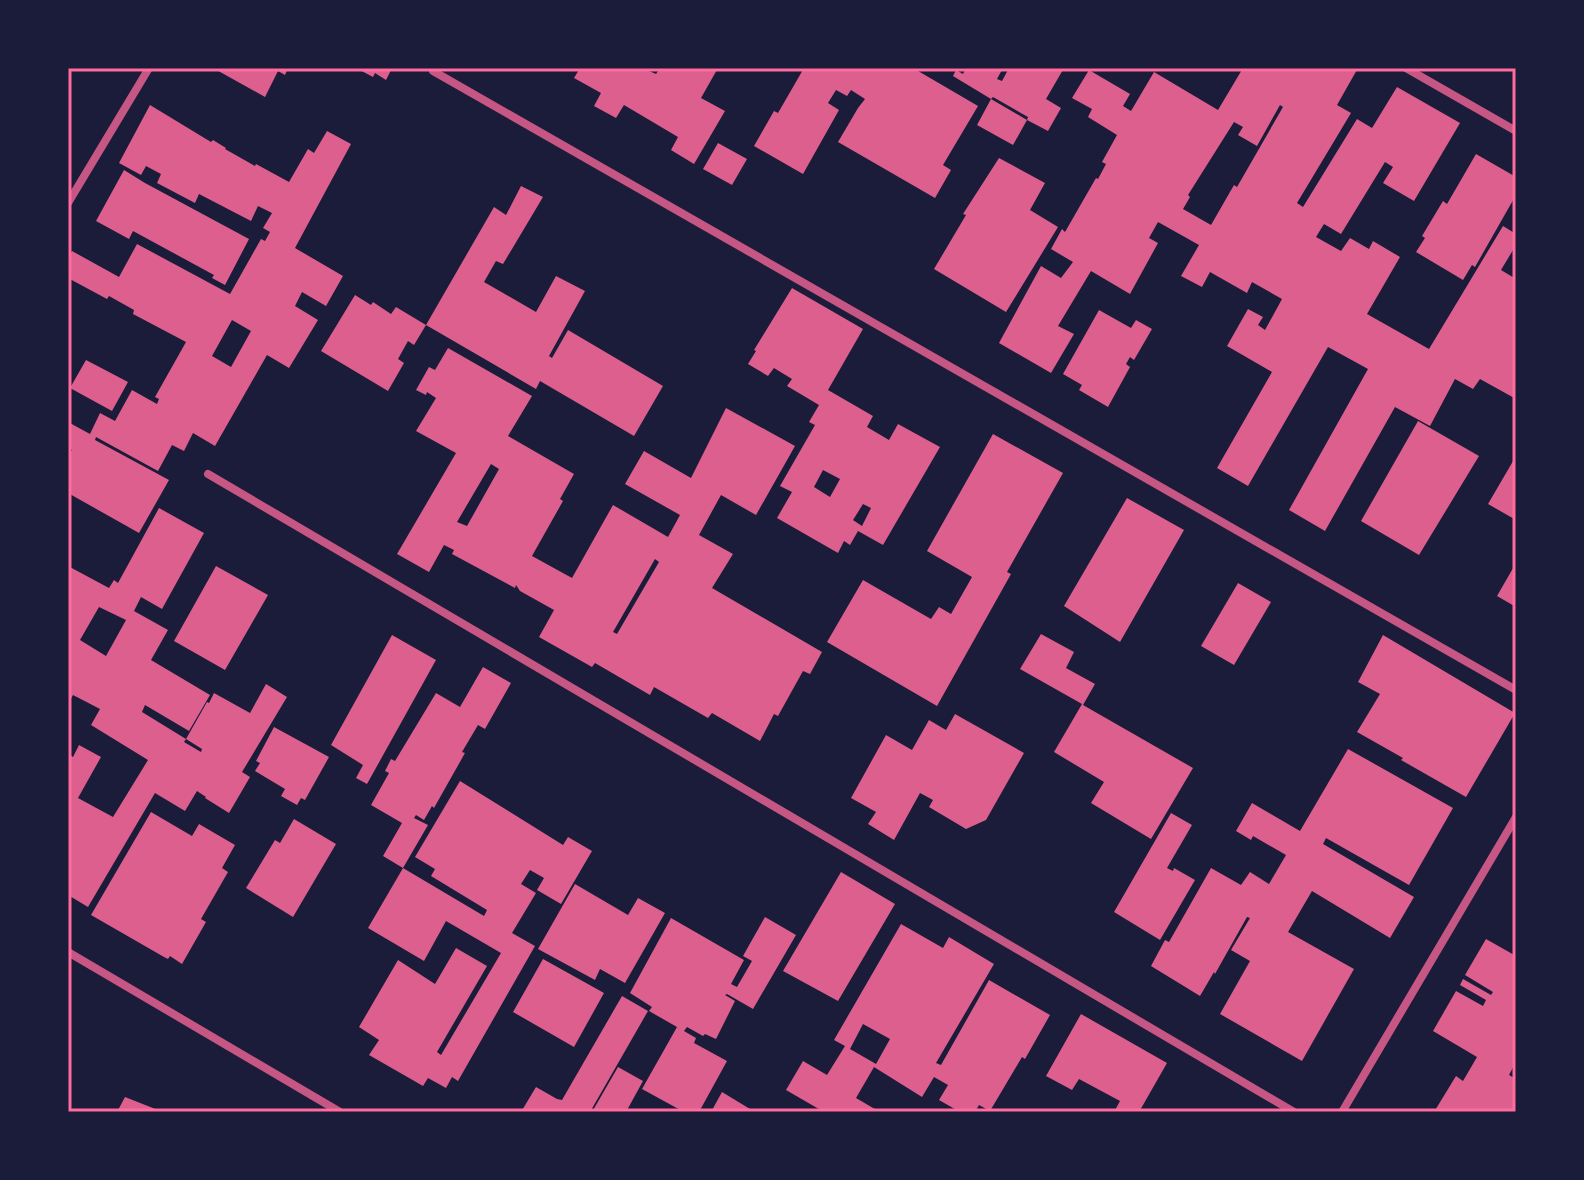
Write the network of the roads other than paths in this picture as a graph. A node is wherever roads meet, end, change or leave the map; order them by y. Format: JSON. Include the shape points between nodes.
{"nodes":[{"id":1,"x":149,"y":68,"type":"edge"},
{"id":2,"x":1406,"y":68,"type":"edge"},
{"id":3,"x":433,"y":71,"type":"dead end"},
{"id":4,"x":1516,"y":131,"type":"edge"},
{"id":5,"x":68,"y":203,"type":"edge"},
{"id":6,"x":208,"y":474,"type":"dead end"},
{"id":7,"x":1516,"y":690,"type":"edge"},
{"id":8,"x":1516,"y":817,"type":"edge"},
{"id":9,"x":68,"y":952,"type":"edge"},
{"id":10,"x":340,"y":1112,"type":"edge"},
{"id":11,"x":1294,"y":1112,"type":"edge"},
{"id":12,"x":1342,"y":1112,"type":"edge"}],
"edges":[{"from":1,"to":5,"type":"street"},
{"from":2,"to":4,"type":"street"},
{"from":3,"to":7,"type":"street"},
{"from":6,"to":11,"type":"street"},
{"from":8,"to":12,"type":"street"},
{"from":9,"to":10,"type":"street"}]}
